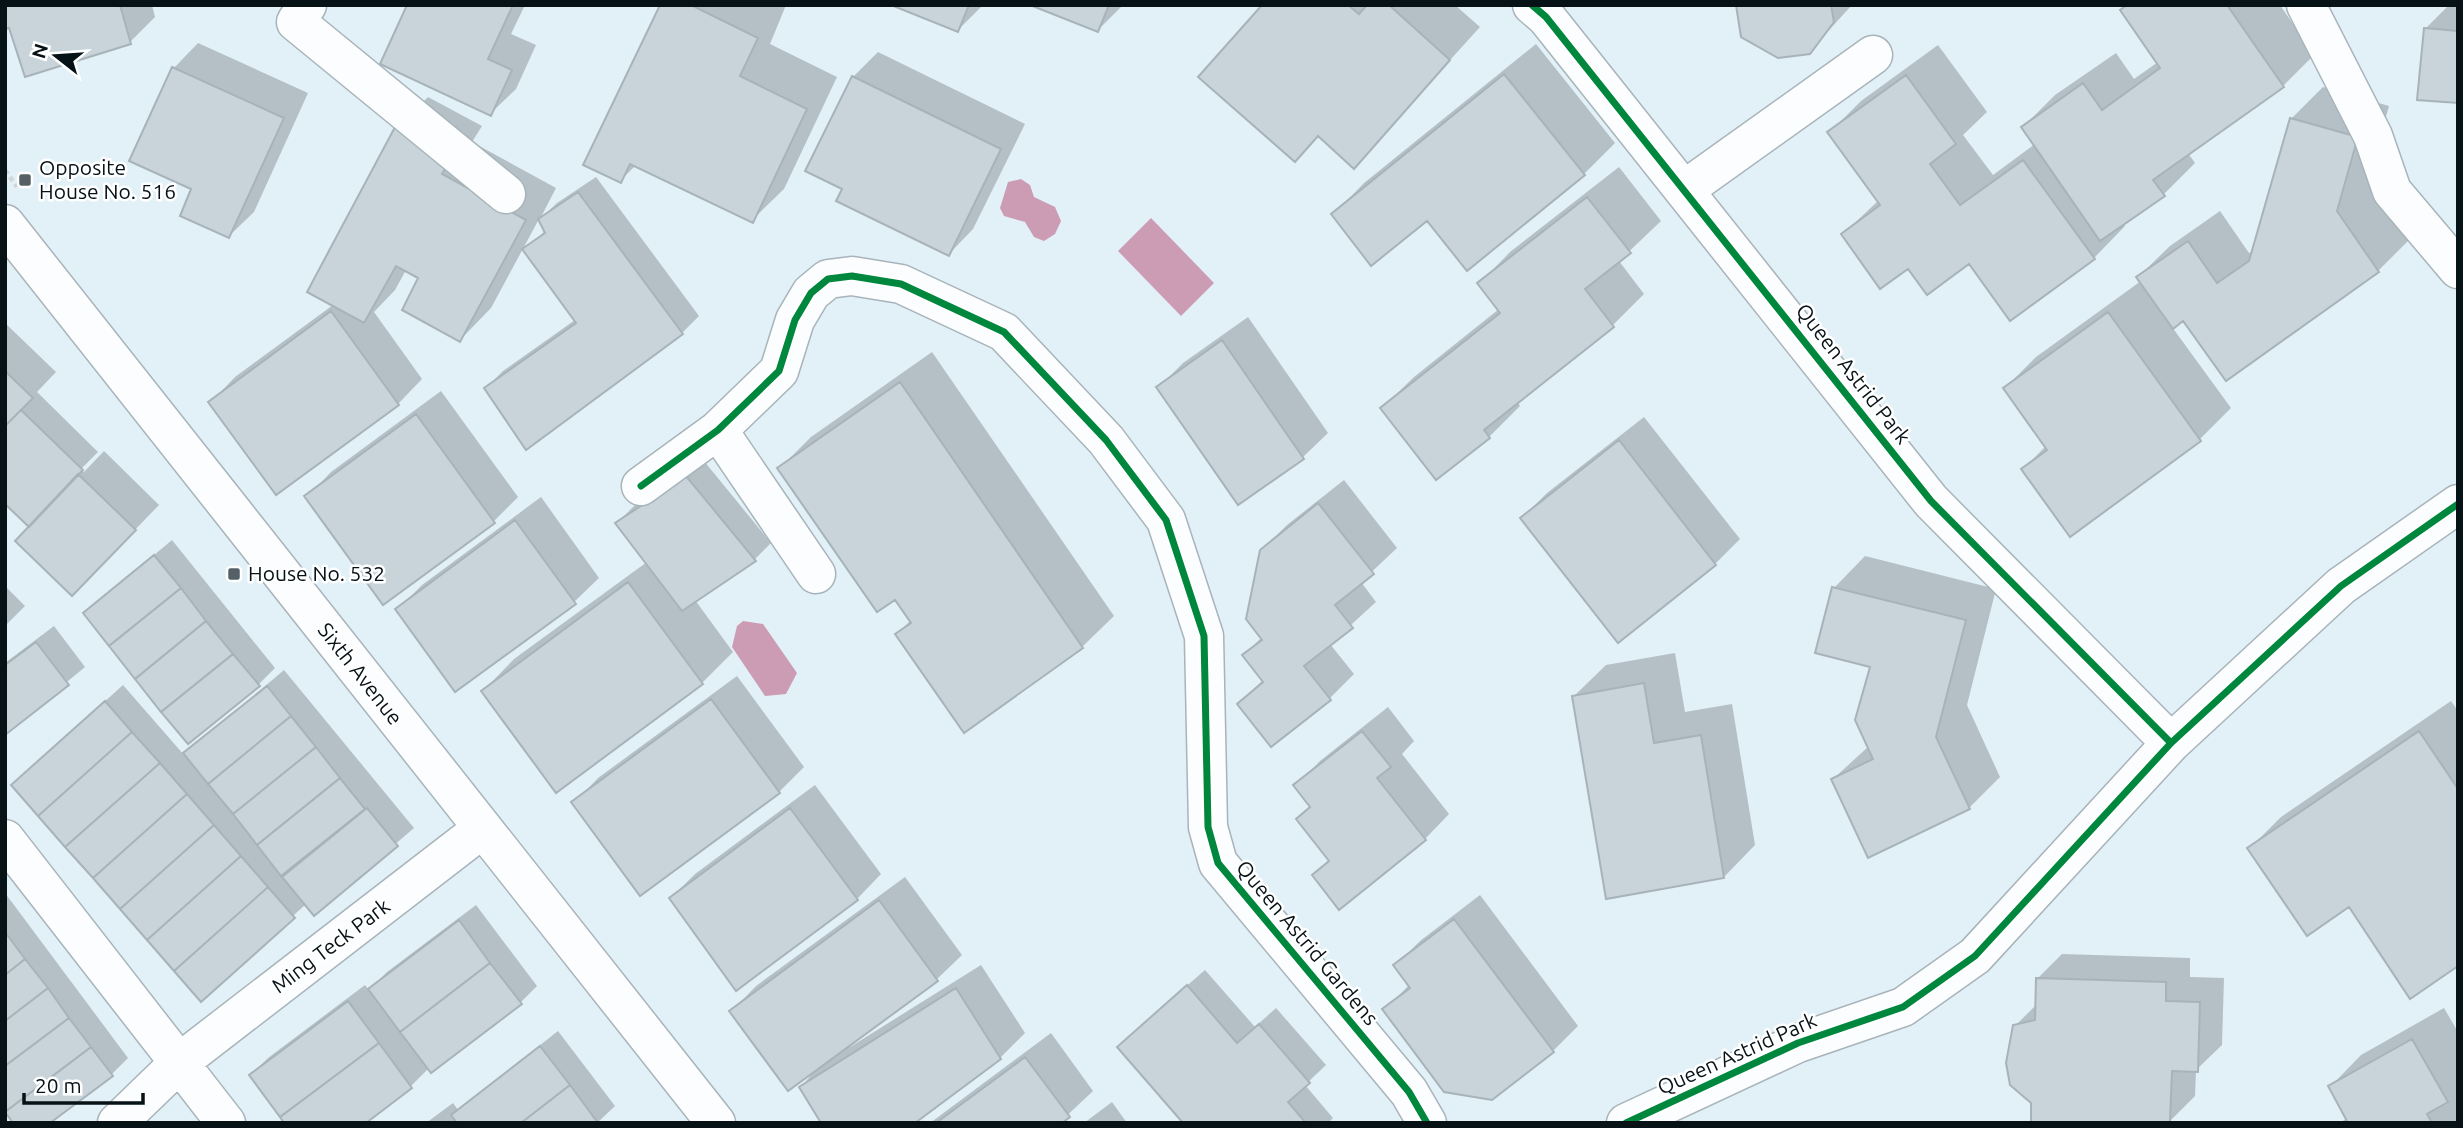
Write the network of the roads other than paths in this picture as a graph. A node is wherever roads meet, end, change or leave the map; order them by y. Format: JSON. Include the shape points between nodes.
{"nodes":[{"id":1,"x":1532,"y":5,"type":"edge"},
{"id":2,"x":2306,"y":5,"type":"edge"},
{"id":3,"x":302,"y":14,"type":"edge"},
{"id":4,"x":1872,"y":55,"type":"dead end"},
{"id":5,"x":1684,"y":190,"type":"junction"},
{"id":6,"x":506,"y":194,"type":"dead end"},
{"id":7,"x":5,"y":225,"type":"edge"},
{"id":8,"x":2458,"y":269,"type":"edge"},
{"id":9,"x":718,"y":430,"type":"junction"},
{"id":10,"x":640,"y":486,"type":"dead end"},
{"id":11,"x":2458,"y":504,"type":"edge"},
{"id":12,"x":816,"y":573,"type":"dead end"},
{"id":13,"x":2171,"y":743,"type":"junction"},
{"id":14,"x":482,"y":830,"type":"junction"},
{"id":15,"x":5,"y":839,"type":"edge"},
{"id":16,"x":180,"y":1062,"type":"junction"},
{"id":17,"x":117,"y":1123,"type":"edge"},
{"id":18,"x":226,"y":1123,"type":"edge"},
{"id":19,"x":716,"y":1123,"type":"edge"},
{"id":20,"x":1427,"y":1123,"type":"edge"},
{"id":21,"x":1626,"y":1123,"type":"edge"}],
"edges":[{"from":1,"to":5,"type":"street","name":"Queen Astrid Park"},
{"from":2,"to":8,"type":"street","via":[[2373,136],[2392,191]]},
{"from":3,"to":6,"type":"street"},
{"from":4,"to":5,"type":"street"},
{"from":5,"to":13,"type":"street","name":"Queen Astrid Park","via":[[1931,501]]},
{"from":7,"to":14,"type":"street","name":"Sixth Avenue"},
{"from":9,"to":10,"type":"street"},
{"from":9,"to":12,"type":"street"},
{"from":9,"to":20,"type":"street","name":"Queen Astrid Gardens","via":[[779,371],[795,320],[811,293],[828,279],[852,276],[901,284],[1004,332],[1106,440],[1166,520],[1205,636],[1208,827],[1218,863],[1409,1092]]},
{"from":11,"to":13,"type":"street","name":"Queen Astrid Park","via":[[2341,586]]},
{"from":13,"to":21,"type":"street","name":"Queen Astrid Park","via":[[1975,956],[1903,1007],[1798,1042]]},
{"from":14,"to":16,"type":"street","name":"Ming Teck Park"},
{"from":14,"to":19,"type":"street","name":"Sixth Avenue"},
{"from":15,"to":16,"type":"street"},
{"from":16,"to":17,"type":"street","name":"Ming Teck Park"},
{"from":16,"to":18,"type":"street"}]}
